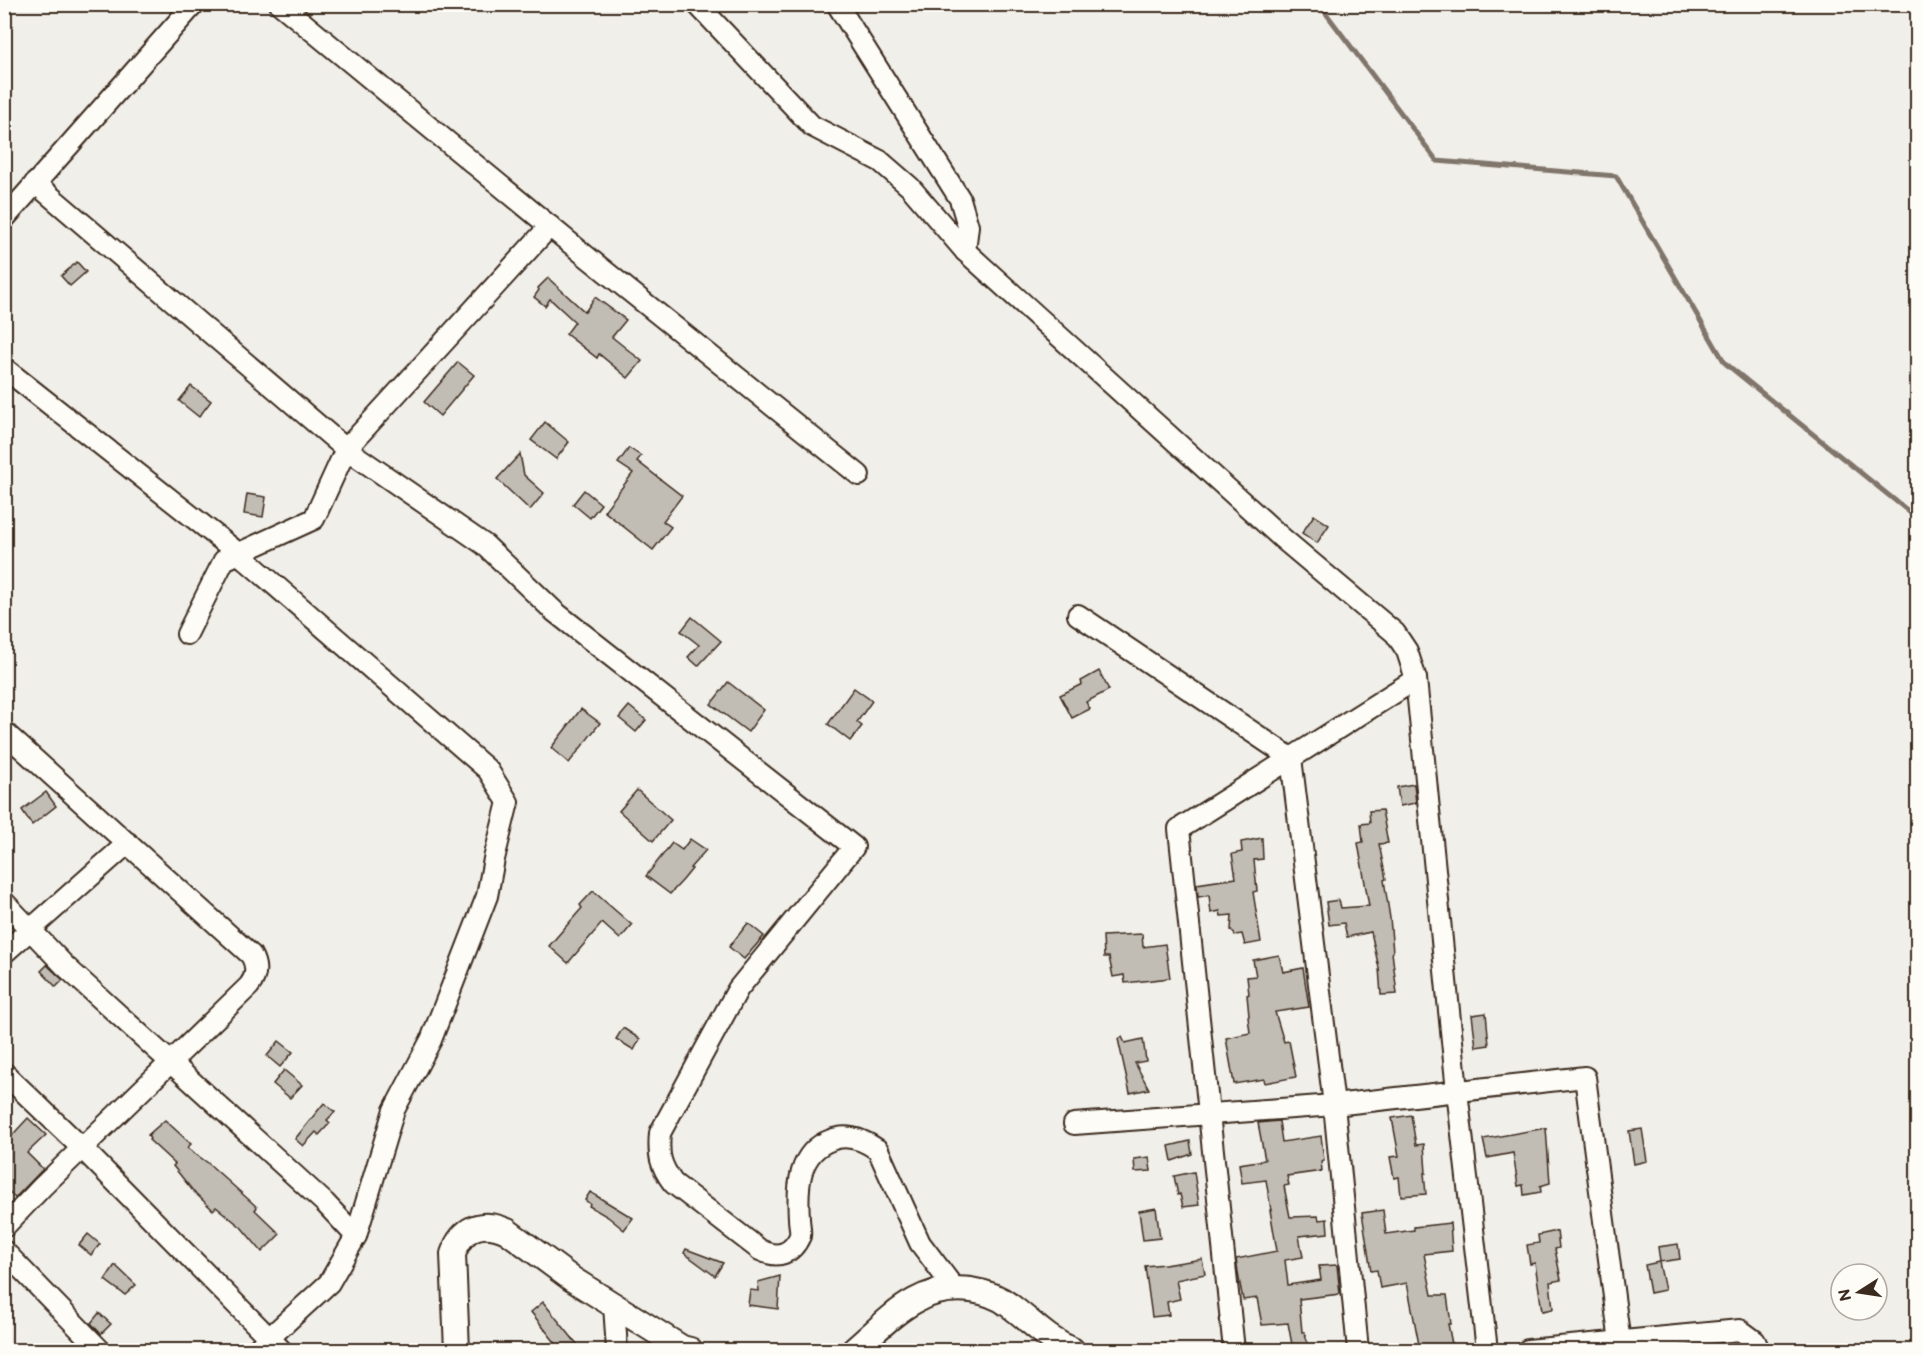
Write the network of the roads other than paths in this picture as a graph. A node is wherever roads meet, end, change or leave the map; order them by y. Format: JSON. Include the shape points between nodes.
{"nodes":[{"id":1,"x":194,"y":4,"type":"edge"},
{"id":2,"x":280,"y":4,"type":"edge"},
{"id":3,"x":697,"y":4,"type":"edge"},
{"id":4,"x":837,"y":4,"type":"edge"},
{"id":5,"x":35,"y":183,"type":"junction"},
{"id":6,"x":4,"y":219,"type":"edge"},
{"id":7,"x":550,"y":226,"type":"junction"},
{"id":8,"x":964,"y":251,"type":"junction"},
{"id":9,"x":4,"y":368,"type":"edge"},
{"id":10,"x":346,"y":449,"type":"junction"},
{"id":11,"x":859,"y":475,"type":"dead end"},
{"id":12,"x":238,"y":553,"type":"junction"},
{"id":13,"x":1078,"y":615,"type":"dead end"},
{"id":14,"x":187,"y":634,"type":"dead end"},
{"id":15,"x":1416,"y":679,"type":"junction"},
{"id":16,"x":4,"y":732,"type":"edge"},
{"id":17,"x":1291,"y":758,"type":"junction"},
{"id":18,"x":128,"y":843,"type":"junction"},
{"id":19,"x":4,"y":902,"type":"edge"},
{"id":20,"x":32,"y":929,"type":"junction"},
{"id":21,"x":4,"y":953,"type":"edge"},
{"id":22,"x":171,"y":1062,"type":"junction"},
{"id":23,"x":4,"y":1073,"type":"edge"},
{"id":24,"x":1457,"y":1091,"type":"junction"},
{"id":25,"x":1334,"y":1106,"type":"junction"},
{"id":26,"x":1210,"y":1115,"type":"junction"},
{"id":27,"x":1074,"y":1124,"type":"dead end"},
{"id":28,"x":82,"y":1149,"type":"junction"},
{"id":29,"x":4,"y":1227,"type":"edge"},
{"id":30,"x":356,"y":1236,"type":"junction"},
{"id":31,"x":4,"y":1251,"type":"edge"},
{"id":32,"x":954,"y":1288,"type":"junction"},
{"id":33,"x":614,"y":1305,"type":"junction"},
{"id":34,"x":871,"y":1342,"type":"edge"},
{"id":35,"x":268,"y":1346,"type":"edge"},
{"id":36,"x":1620,"y":1346,"type":"edge"},
{"id":37,"x":100,"y":1350,"type":"edge"},
{"id":38,"x":457,"y":1350,"type":"edge"},
{"id":39,"x":617,"y":1350,"type":"edge"},
{"id":40,"x":690,"y":1350,"type":"edge"},
{"id":41,"x":854,"y":1350,"type":"edge"},
{"id":42,"x":1072,"y":1350,"type":"edge"},
{"id":43,"x":1234,"y":1350,"type":"edge"},
{"id":44,"x":1358,"y":1350,"type":"edge"},
{"id":45,"x":1487,"y":1350,"type":"edge"},
{"id":46,"x":1528,"y":1350,"type":"edge"},
{"id":47,"x":1759,"y":1350,"type":"edge"}],
"edges":[{"from":1,"to":5,"type":"street"},
{"from":2,"to":7,"type":"street"},
{"from":3,"to":8,"type":"street","via":[[812,126],[879,161],[910,187]]},
{"from":4,"to":8,"type":"street","via":[[960,198],[968,226]]},
{"from":5,"to":6,"type":"street"},
{"from":5,"to":10,"type":"street"},
{"from":7,"to":10,"type":"street"},
{"from":7,"to":11,"type":"street"},
{"from":8,"to":15,"type":"street","via":[[1282,538],[1395,633],[1407,651]]},
{"from":9,"to":12,"type":"street"},
{"from":10,"to":12,"type":"street","via":[[314,519]]},
{"from":10,"to":32,"type":"street","via":[[485,545],[555,612],[854,847],[738,990],[660,1132],[663,1168],[673,1183],[760,1250],[784,1254],[797,1244],[800,1236],[799,1181],[810,1153],[836,1138],[866,1141],[878,1150],[920,1243]]},
{"from":12,"to":14,"type":"street","via":[[224,560]]},
{"from":12,"to":30,"type":"street","via":[[488,770],[508,801],[487,896],[431,1040],[394,1110]]},
{"from":13,"to":17,"type":"street"},
{"from":15,"to":17,"type":"street"},
{"from":15,"to":24,"type":"street"},
{"from":16,"to":18,"type":"street"},
{"from":17,"to":25,"type":"street"},
{"from":17,"to":26,"type":"street","via":[[1179,829]]},
{"from":18,"to":20,"type":"street"},
{"from":18,"to":22,"type":"street","via":[[251,955],[256,968],[249,986]]},
{"from":19,"to":20,"type":"street"},
{"from":20,"to":21,"type":"street"},
{"from":20,"to":22,"type":"street","via":[[65,966]]},
{"from":22,"to":28,"type":"street"},
{"from":22,"to":30,"type":"street"},
{"from":23,"to":28,"type":"street"},
{"from":24,"to":25,"type":"street"},
{"from":24,"to":36,"type":"street","via":[[1585,1077]]},
{"from":24,"to":45,"type":"street"},
{"from":25,"to":26,"type":"street"},
{"from":25,"to":44,"type":"street"},
{"from":26,"to":27,"type":"street"},
{"from":26,"to":43,"type":"street"},
{"from":28,"to":29,"type":"street"},
{"from":28,"to":35,"type":"street"},
{"from":30,"to":35,"type":"street","via":[[329,1283]]},
{"from":31,"to":37,"type":"street"},
{"from":32,"to":34,"type":"street","via":[[926,1294],[901,1309]]},
{"from":32,"to":42,"type":"street","via":[[982,1291],[1008,1303],[1058,1345]]},
{"from":33,"to":38,"type":"street","via":[[507,1231],[497,1226],[474,1228],[464,1234],[453,1254]]},
{"from":33,"to":39,"type":"street"},
{"from":33,"to":40,"type":"street"},
{"from":34,"to":41,"type":"street"},
{"from":36,"to":46,"type":"street"},
{"from":36,"to":47,"type":"street","via":[[1740,1330],[1755,1341]]}]}
